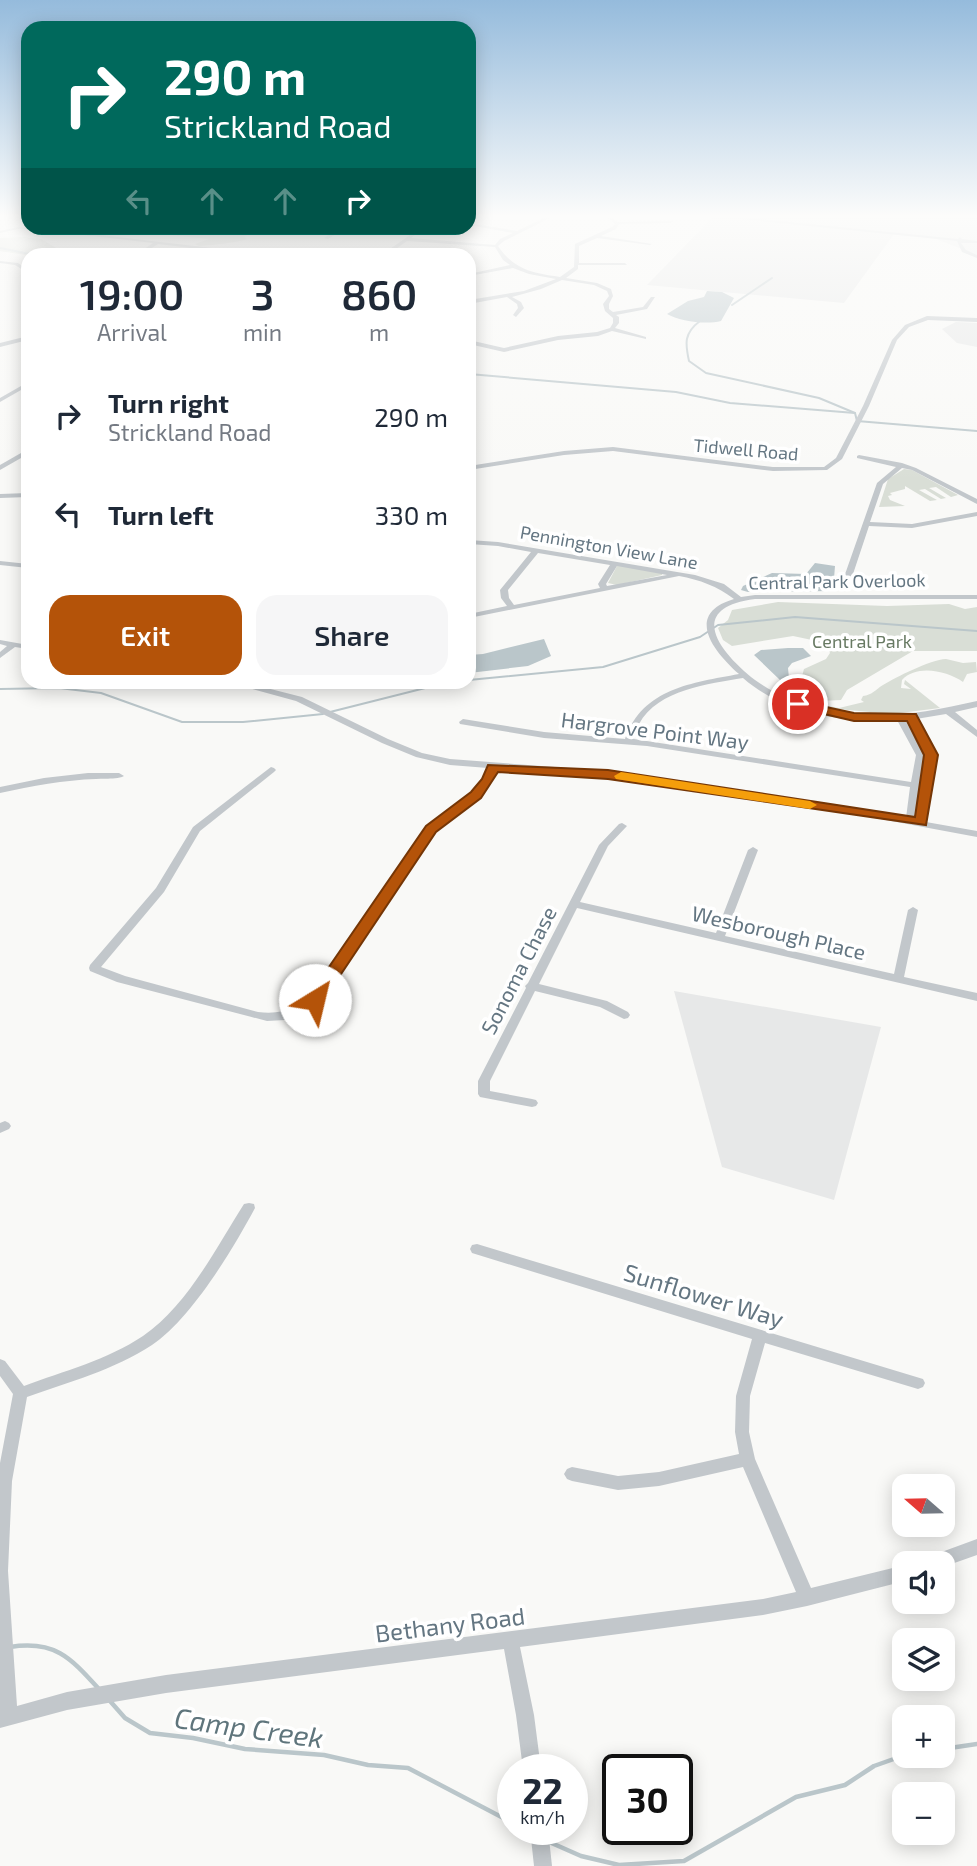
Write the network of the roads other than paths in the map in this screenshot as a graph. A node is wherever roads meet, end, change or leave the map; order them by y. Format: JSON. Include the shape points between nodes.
{"nodes":[{"id":1,"x":520,"y":305,"type":"edge"},
{"id":2,"x":607,"y":305,"type":"edge"},
{"id":3,"x":649,"y":305,"type":"edge"},
{"id":4,"x":612,"y":314,"type":"junction"},
{"id":5,"x":516,"y":315,"type":"dead end"},
{"id":6,"x":977,"y":320,"type":"edge"},
{"id":7,"x":612,"y":329,"type":"junction"},
{"id":8,"x":644,"y":338,"type":"dead end"},
{"id":9,"x":21,"y":340,"type":"edge"},
{"id":10,"x":476,"y":344,"type":"edge"},
{"id":11,"x":0,"y":345,"type":"edge"},
{"id":12,"x":21,"y":388,"type":"edge"},
{"id":13,"x":0,"y":400,"type":"edge"},
{"id":14,"x":21,"y":455,"type":"edge"},
{"id":15,"x":859,"y":457,"type":"dead end"},
{"id":16,"x":902,"y":465,"type":"junction"},
{"id":17,"x":476,"y":467,"type":"edge"},
{"id":18,"x":0,"y":468,"type":"edge"},
{"id":19,"x":21,"y":495,"type":"edge"},
{"id":20,"x":0,"y":496,"type":"edge"},
{"id":21,"x":977,"y":502,"type":"edge"},
{"id":22,"x":977,"y":514,"type":"edge"},
{"id":23,"x":865,"y":524,"type":"junction"},
{"id":24,"x":476,"y":543,"type":"edge"},
{"id":25,"x":536,"y":550,"type":"junction"},
{"id":26,"x":0,"y":563,"type":"edge"},
{"id":27,"x":615,"y":563,"type":"junction"},
{"id":28,"x":21,"y":565,"type":"edge"},
{"id":29,"x":682,"y":574,"type":"junction"},
{"id":30,"x":847,"y":580,"type":"junction"},
{"id":31,"x":604,"y":589,"type":"junction"},
{"id":32,"x":977,"y":597,"type":"edge"},
{"id":33,"x":848,"y":598,"type":"junction"},
{"id":34,"x":858,"y":598,"type":"junction"},
{"id":35,"x":739,"y":599,"type":"junction"},
{"id":36,"x":512,"y":608,"type":"junction"},
{"id":37,"x":476,"y":615,"type":"edge"},
{"id":38,"x":0,"y":642,"type":"edge"},
{"id":39,"x":14,"y":645,"type":"junction"},
{"id":40,"x":21,"y":646,"type":"edge"},
{"id":41,"x":0,"y":656,"type":"edge"},
{"id":42,"x":744,"y":675,"type":"junction"},
{"id":43,"x":259,"y":689,"type":"edge"},
{"id":44,"x":977,"y":704,"type":"edge"},
{"id":45,"x":947,"y":710,"type":"junction"},
{"id":46,"x":911,"y":717,"type":"junction"},
{"id":47,"x":900,"y":718,"type":"junction"},
{"id":48,"x":463,"y":722,"type":"dead end"},
{"id":49,"x":977,"y":734,"type":"edge"},
{"id":50,"x":629,"y":741,"type":"junction"},
{"id":51,"x":492,"y":768,"type":"junction"},
{"id":52,"x":271,"y":770,"type":"dead end"},
{"id":53,"x":119,"y":776,"type":"dead end"},
{"id":54,"x":915,"y":785,"type":"junction"},
{"id":55,"x":927,"y":787,"type":"junction"},
{"id":56,"x":0,"y":790,"type":"edge"},
{"id":57,"x":910,"y":820,"type":"junction"},
{"id":58,"x":921,"y":822,"type":"junction"},
{"id":59,"x":622,"y":826,"type":"dead end"},
{"id":60,"x":977,"y":834,"type":"edge"},
{"id":61,"x":753,"y":850,"type":"dead end"},
{"id":62,"x":573,"y":904,"type":"junction"},
{"id":63,"x":913,"y":910,"type":"dead end"},
{"id":64,"x":719,"y":937,"type":"junction"},
{"id":65,"x":898,"y":979,"type":"junction"},
{"id":66,"x":530,"y":986,"type":"junction"},
{"id":67,"x":977,"y":997,"type":"edge"},
{"id":68,"x":624,"y":1015,"type":"dead end"},
{"id":69,"x":532,"y":1103,"type":"dead end"},
{"id":70,"x":249,"y":1208,"type":"dead end"},
{"id":71,"x":477,"y":1250,"type":"dead end"},
{"id":72,"x":760,"y":1336,"type":"junction"},
{"id":73,"x":0,"y":1365,"type":"edge"},
{"id":74,"x":918,"y":1383,"type":"dead end"},
{"id":75,"x":21,"y":1393,"type":"junction"},
{"id":76,"x":747,"y":1459,"type":"junction"},
{"id":77,"x":572,"y":1474,"type":"dead end"},
{"id":78,"x":977,"y":1547,"type":"edge"},
{"id":79,"x":955,"y":1555,"type":"edge"},
{"id":80,"x":892,"y":1576,"type":"edge"},
{"id":81,"x":807,"y":1598,"type":"junction"},
{"id":82,"x":511,"y":1641,"type":"junction"},
{"id":83,"x":4,"y":1718,"type":"edge"},
{"id":84,"x":530,"y":1754,"type":"edge"},
{"id":85,"x":541,"y":1845,"type":"edge"},
{"id":86,"x":543,"y":1866,"type":"edge"}],
"edges":[{"from":1,"to":5,"type":"street"},
{"from":2,"to":4,"type":"street"},
{"from":3,"to":4,"type":"street"},
{"from":4,"to":7,"type":"street","via":[[616,317]]},
{"from":6,"to":17,"type":"street","name":"Tidwell Road","via":[[922,319],[907,326],[895,340],[839,459],[825,469],[773,469],[612,449]]},
{"from":7,"to":8,"type":"street"},
{"from":7,"to":10,"type":"street","via":[[504,350]]},
{"from":9,"to":11,"type":"street"},
{"from":12,"to":13,"type":"street"},
{"from":14,"to":18,"type":"street"},
{"from":15,"to":16,"type":"street"},
{"from":16,"to":21,"type":"street"},
{"from":16,"to":23,"type":"street","via":[[881,481]]},
{"from":19,"to":20,"type":"street"},
{"from":22,"to":23,"type":"street","via":[[912,526]]},
{"from":23,"to":30,"type":"street"},
{"from":24,"to":25,"type":"street","name":"Pennington View Lane"},
{"from":25,"to":27,"type":"street","name":"Pennington View Lane"},
{"from":25,"to":36,"type":"street","via":[[504,590]]},
{"from":26,"to":28,"type":"street"},
{"from":27,"to":29,"type":"street","name":"Pennington View Lane"},
{"from":27,"to":31,"type":"street","via":[[603,582]]},
{"from":29,"to":31,"type":"street"},
{"from":29,"to":35,"type":"street","name":"Pennington View Lane","via":[[721,586]]},
{"from":30,"to":33,"type":"street"},
{"from":30,"to":34,"type":"street"},
{"from":31,"to":36,"type":"street"},
{"from":32,"to":34,"type":"street","name":"Central Park Overlook"},
{"from":33,"to":34,"type":"street","name":"Central Park Overlook"},
{"from":33,"to":35,"type":"street","name":"Central Park Overlook"},
{"from":35,"to":42,"type":"street","name":"Central Park Overlook","via":[[719,608],[709,629]]},
{"from":36,"to":37,"type":"street"},
{"from":38,"to":39,"type":"street"},
{"from":39,"to":40,"type":"street"},
{"from":39,"to":41,"type":"street"},
{"from":42,"to":47,"type":"street","name":"Central Park Overlook","via":[[773,694],[810,708],[854,717]]},
{"from":42,"to":50,"type":"street","via":[[695,685],[661,699],[638,716]]},
{"from":43,"to":51,"type":"street","via":[[299,699],[419,755]]},
{"from":44,"to":45,"type":"street","name":"Central Park Overlook"},
{"from":45,"to":46,"type":"street","name":"Central Park Overlook"},
{"from":45,"to":49,"type":"street"},
{"from":46,"to":47,"type":"street","name":"Central Park Overlook"},
{"from":46,"to":55,"type":"street","via":[[931,755]]},
{"from":47,"to":54,"type":"street","via":[[920,755]]},
{"from":48,"to":50,"type":"street","name":"Hargrove Point Way","via":[[536,734]]},
{"from":50,"to":54,"type":"street","name":"Hargrove Point Way"},
{"from":51,"to":52,"type":"street","via":[[476,795],[431,829],[321,993],[303,1010],[280,1017],[258,1016],[94,968],[160,890],[196,829]]},
{"from":51,"to":57,"type":"street","via":[[608,774]]},
{"from":53,"to":56,"type":"street","via":[[54,778]]},
{"from":54,"to":55,"type":"street","name":"Hargrove Point Way"},
{"from":54,"to":57,"type":"street"},
{"from":55,"to":58,"type":"street"},
{"from":57,"to":58,"type":"street"},
{"from":58,"to":60,"type":"street"},
{"from":59,"to":62,"type":"street","name":"Sonoma Chase","via":[[607,840]]},
{"from":61,"to":64,"type":"street"},
{"from":62,"to":64,"type":"street","name":"Wesborough Place"},
{"from":62,"to":66,"type":"street","name":"Sonoma Chase"},
{"from":63,"to":65,"type":"street"},
{"from":64,"to":65,"type":"street","name":"Wesborough Place"},
{"from":65,"to":67,"type":"street","name":"Wesborough Place"},
{"from":66,"to":68,"type":"street","via":[[603,1004]]},
{"from":66,"to":69,"type":"street","name":"Sonoma Chase","via":[[484,1081],[484,1094]]},
{"from":70,"to":75,"type":"street","via":[[197,1288],[161,1331],[116,1358]]},
{"from":71,"to":72,"type":"street","name":"Sunflower Way"},
{"from":72,"to":74,"type":"street","name":"Sunflower Way"},
{"from":72,"to":76,"type":"street","via":[[743,1396]]},
{"from":73,"to":75,"type":"street"},
{"from":75,"to":83,"type":"street","via":[[4,1481],[0,1571]]},
{"from":76,"to":77,"type":"street","via":[[659,1479],[618,1483]]},
{"from":76,"to":81,"type":"street"},
{"from":78,"to":79,"type":"street"},
{"from":80,"to":81,"type":"street","name":"Bethany Road"},
{"from":81,"to":82,"type":"street","name":"Bethany Road"},
{"from":82,"to":83,"type":"street","name":"Bethany Road","via":[[166,1684],[67,1701]]},
{"from":82,"to":84,"type":"street"},
{"from":85,"to":86,"type":"street"}]}
